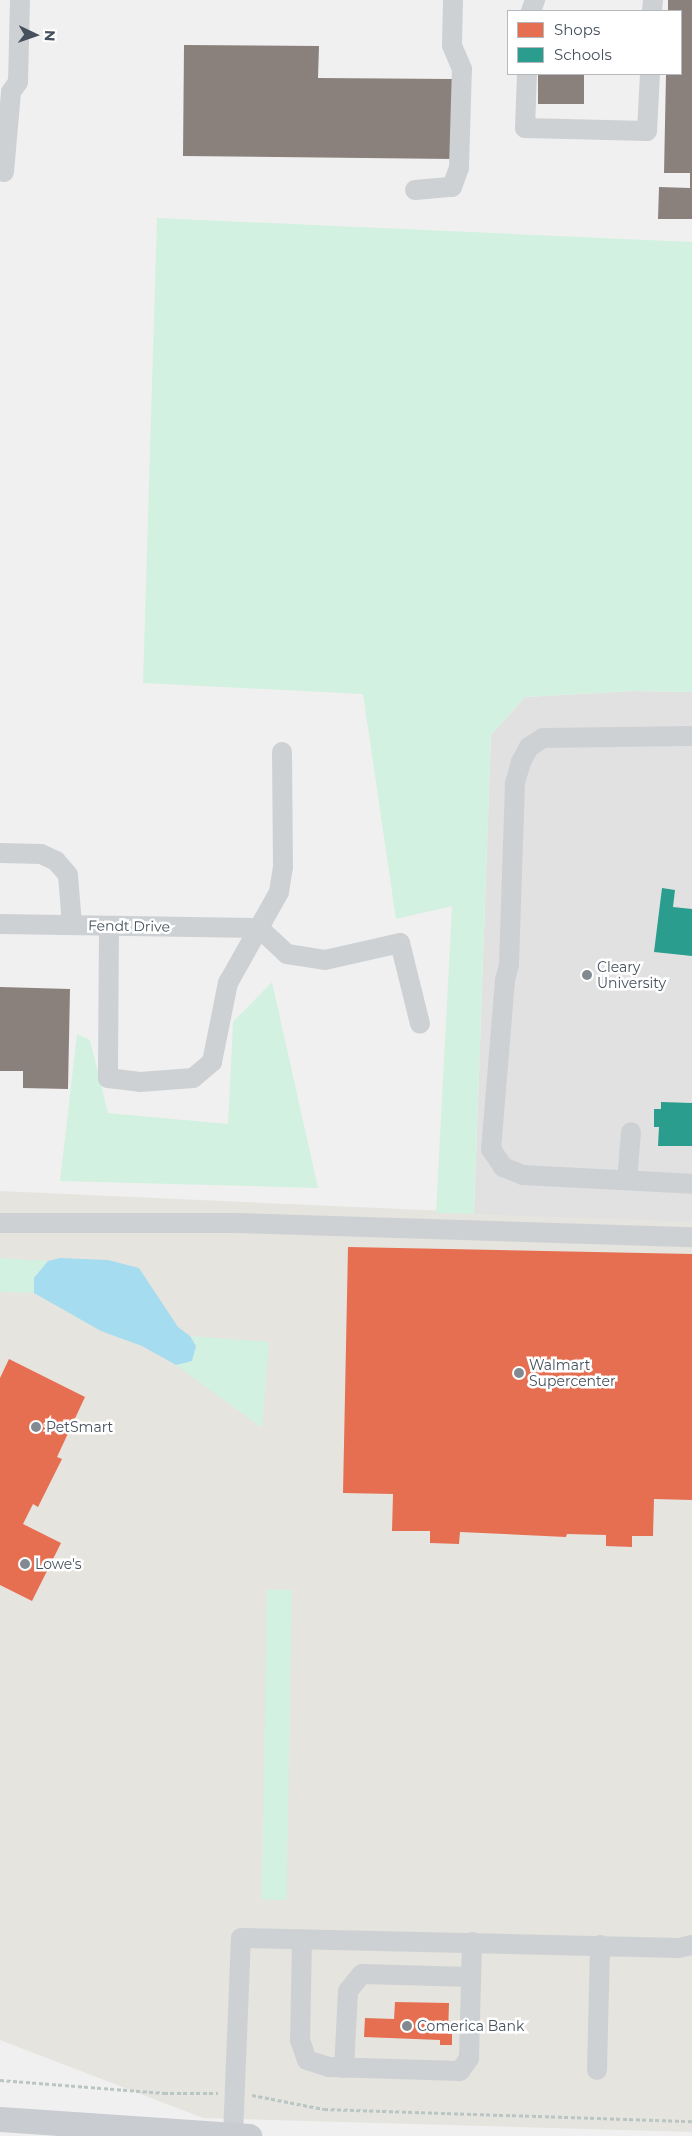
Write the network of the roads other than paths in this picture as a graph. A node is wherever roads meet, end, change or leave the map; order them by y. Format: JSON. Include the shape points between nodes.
{"nodes":[{"id":1,"x":20,"y":0,"type":"edge"},
{"id":2,"x":454,"y":0,"type":"edge"},
{"id":3,"x":526,"y":75,"type":"edge"},
{"id":4,"x":650,"y":75,"type":"edge"},
{"id":5,"x":4,"y":172,"type":"dead end"},
{"id":6,"x":415,"y":190,"type":"dead end"},
{"id":7,"x":692,"y":736,"type":"edge"},
{"id":8,"x":282,"y":752,"type":"dead end"},
{"id":9,"x":0,"y":853,"type":"edge"},
{"id":10,"x":0,"y":924,"type":"edge"},
{"id":11,"x":72,"y":925,"type":"junction"},
{"id":12,"x":109,"y":926,"type":"junction"},
{"id":13,"x":259,"y":928,"type":"junction"},
{"id":14,"x":420,"y":1024,"type":"dead end"},
{"id":15,"x":631,"y":1132,"type":"dead end"},
{"id":16,"x":627,"y":1180,"type":"junction"},
{"id":17,"x":692,"y":1184,"type":"edge"},
{"id":18,"x":0,"y":1223,"type":"edge"},
{"id":19,"x":692,"y":1237,"type":"edge"},
{"id":20,"x":302,"y":1939,"type":"junction"},
{"id":21,"x":472,"y":1942,"type":"junction"},
{"id":22,"x":600,"y":1945,"type":"junction"},
{"id":23,"x":692,"y":1945,"type":"edge"},
{"id":24,"x":471,"y":1977,"type":"junction"},
{"id":25,"x":344,"y":2068,"type":"junction"},
{"id":26,"x":597,"y":2070,"type":"dead end"},
{"id":27,"x":0,"y":2119,"type":"edge"},
{"id":28,"x":238,"y":2136,"type":"edge"}],
"edges":[{"from":1,"to":5,"type":"street","via":[[18,82],[11,92]]},
{"from":2,"to":6,"type":"street","via":[[452,45],[462,69],[459,168],[452,187]]},
{"from":3,"to":4,"type":"street","via":[[525,128],[647,131]]},
{"from":7,"to":16,"type":"street","via":[[543,738],[529,747],[515,783],[510,965],[505,980],[491,1149],[503,1168],[523,1175]]},
{"from":8,"to":13,"type":"street","via":[[283,867],[278,892]]},
{"from":9,"to":11,"type":"street","via":[[41,854],[56,861],[68,875]]},
{"from":10,"to":11,"type":"street","name":"Fendt Drive"},
{"from":11,"to":12,"type":"street","name":"Fendt Drive"},
{"from":12,"to":13,"type":"street","name":"Fendt Drive"},
{"from":12,"to":13,"type":"street","via":[[108,1078],[140,1082],[193,1078],[212,1062],[228,983]]},
{"from":13,"to":14,"type":"street","via":[[287,954],[325,960],[400,943]]},
{"from":15,"to":16,"type":"street"},
{"from":16,"to":17,"type":"street"},
{"from":18,"to":19,"type":"street","via":[[236,1223]]},
{"from":20,"to":21,"type":"street"},
{"from":20,"to":25,"type":"street","via":[[300,2040],[307,2060]]},
{"from":20,"to":28,"type":"street","via":[[241,1938],[234,2094]]},
{"from":21,"to":22,"type":"street"},
{"from":21,"to":24,"type":"street"},
{"from":22,"to":23,"type":"street","via":[[679,1948]]},
{"from":22,"to":26,"type":"street"},
{"from":24,"to":25,"type":"street","via":[[362,1974],[348,1991]]},
{"from":24,"to":25,"type":"street","via":[[469,2058],[460,2071]]},
{"from":27,"to":28,"type":"main road"}]}
